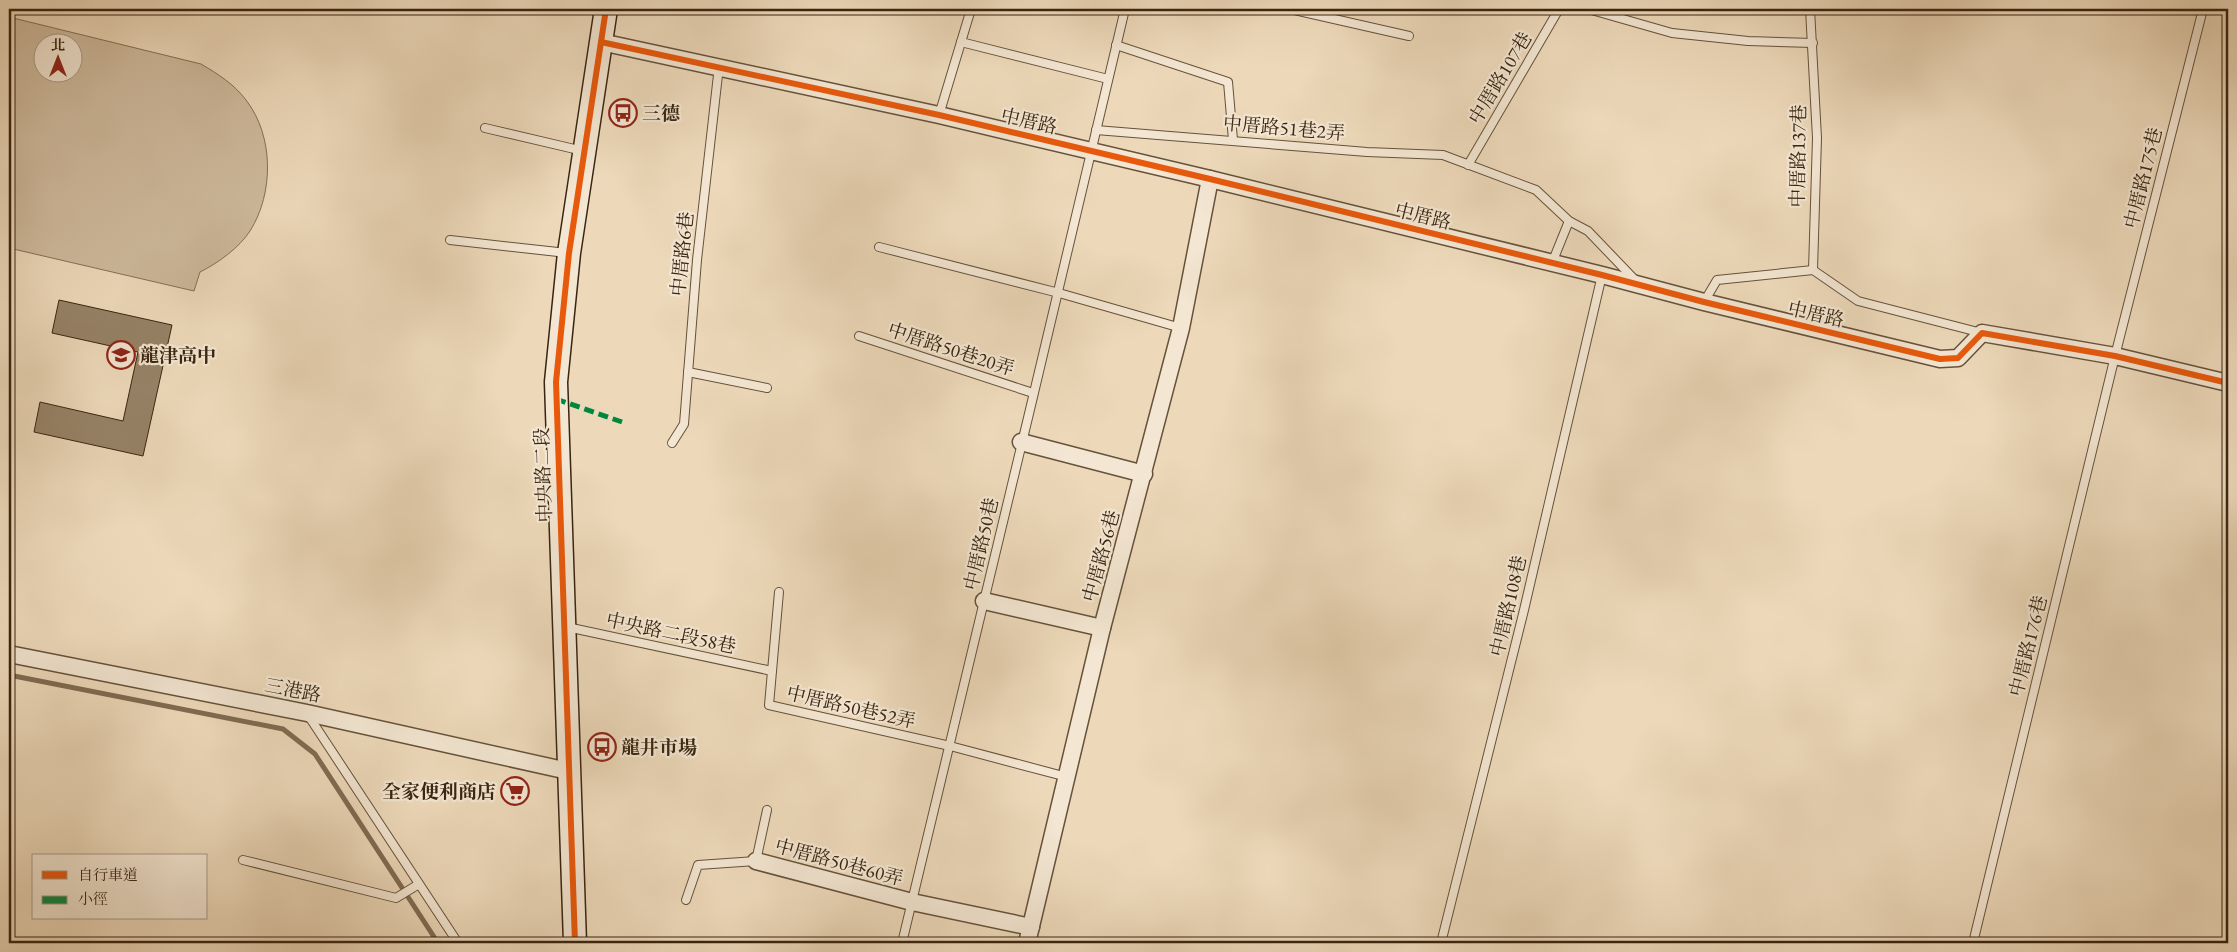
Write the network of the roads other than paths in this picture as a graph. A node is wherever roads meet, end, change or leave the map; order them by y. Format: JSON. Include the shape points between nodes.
{"nodes":[{"id":1,"x":606,"y":9,"type":"edge"},
{"id":2,"x":971,"y":9,"type":"edge"},
{"id":3,"x":1125,"y":9,"type":"edge"},
{"id":4,"x":1290,"y":9,"type":"edge"},
{"id":5,"x":1560,"y":9,"type":"edge"},
{"id":6,"x":1588,"y":9,"type":"edge"},
{"id":7,"x":1810,"y":9,"type":"edge"},
{"id":8,"x":2204,"y":9,"type":"edge"},
{"id":9,"x":1409,"y":36,"type":"dead end"},
{"id":10,"x":601,"y":42,"type":"junction"},
{"id":11,"x":961,"y":42,"type":"junction"},
{"id":12,"x":1813,"y":43,"type":"junction"},
{"id":13,"x":1116,"y":45,"type":"junction"},
{"id":14,"x":719,"y":66,"type":"junction"},
{"id":15,"x":1108,"y":79,"type":"junction"},
{"id":16,"x":939,"y":115,"type":"junction"},
{"id":17,"x":485,"y":128,"type":"dead end"},
{"id":18,"x":1096,"y":130,"type":"junction"},
{"id":19,"x":1233,"y":140,"type":"junction"},
{"id":20,"x":584,"y":152,"type":"junction"},
{"id":21,"x":1092,"y":152,"type":"junction"},
{"id":22,"x":1468,"y":164,"type":"junction"},
{"id":23,"x":1210,"y":179,"type":"junction"},
{"id":24,"x":1569,"y":221,"type":"junction"},
{"id":25,"x":450,"y":240,"type":"dead end"},
{"id":26,"x":879,"y":247,"type":"dead end"},
{"id":27,"x":569,"y":253,"type":"junction"},
{"id":28,"x":1552,"y":263,"type":"junction"},
{"id":29,"x":1812,"y":270,"type":"junction"},
{"id":30,"x":1602,"y":275,"type":"junction"},
{"id":31,"x":1641,"y":286,"type":"junction"},
{"id":32,"x":1059,"y":293,"type":"junction"},
{"id":33,"x":1704,"y":302,"type":"junction"},
{"id":34,"x":1181,"y":328,"type":"junction"},
{"id":35,"x":1982,"y":333,"type":"junction"},
{"id":36,"x":859,"y":336,"type":"dead end"},
{"id":37,"x":2114,"y":356,"type":"junction"},
{"id":38,"x":688,"y":372,"type":"junction"},
{"id":39,"x":2228,"y":383,"type":"edge"},
{"id":40,"x":767,"y":388,"type":"dead end"},
{"id":41,"x":1033,"y":393,"type":"junction"},
{"id":42,"x":1022,"y":442,"type":"junction"},
{"id":43,"x":672,"y":443,"type":"dead end"},
{"id":44,"x":1144,"y":474,"type":"junction"},
{"id":45,"x":779,"y":592,"type":"dead end"},
{"id":46,"x":984,"y":601,"type":"junction"},
{"id":47,"x":563,"y":626,"type":"junction"},
{"id":48,"x":1102,"y":628,"type":"junction"},
{"id":49,"x":9,"y":654,"type":"edge"},
{"id":50,"x":772,"y":672,"type":"junction"},
{"id":51,"x":307,"y":713,"type":"junction"},
{"id":52,"x":950,"y":746,"type":"junction"},
{"id":53,"x":568,"y":771,"type":"junction"},
{"id":54,"x":1068,"y":777,"type":"junction"},
{"id":55,"x":767,"y":810,"type":"dead end"},
{"id":56,"x":243,"y":860,"type":"dead end"},
{"id":57,"x":756,"y":861,"type":"junction"},
{"id":58,"x":419,"y":884,"type":"junction"},
{"id":59,"x":686,"y":900,"type":"dead end"},
{"id":60,"x":912,"y":902,"type":"junction"},
{"id":61,"x":1031,"y":927,"type":"junction"},
{"id":62,"x":458,"y":943,"type":"edge"},
{"id":63,"x":575,"y":943,"type":"edge"},
{"id":64,"x":902,"y":943,"type":"edge"},
{"id":65,"x":1027,"y":943,"type":"edge"},
{"id":66,"x":1442,"y":943,"type":"edge"},
{"id":67,"x":1973,"y":943,"type":"edge"}],
"edges":[{"from":1,"to":10,"type":"street","name":"中央路二段"},
{"from":2,"to":11,"type":"lane"},
{"from":3,"to":13,"type":"lane","name":"中厝路50巷"},
{"from":4,"to":9,"type":"lane"},
{"from":5,"to":22,"type":"lane","name":"中厝路107巷"},
{"from":6,"to":12,"type":"lane","via":[[1672,33],[1748,41]]},
{"from":7,"to":12,"type":"lane","name":"中厝路137巷"},
{"from":8,"to":37,"type":"lane","name":"中厝路175巷"},
{"from":10,"to":14,"type":"street","name":"中厝路"},
{"from":10,"to":20,"type":"street","name":"中央路二段"},
{"from":11,"to":15,"type":"lane"},
{"from":11,"to":16,"type":"lane"},
{"from":12,"to":29,"type":"lane","name":"中厝路137巷","via":[[1817,138]]},
{"from":13,"to":15,"type":"lane","name":"中厝路50巷"},
{"from":13,"to":19,"type":"lane","via":[[1228,82]]},
{"from":14,"to":16,"type":"street","name":"中厝路"},
{"from":14,"to":38,"type":"lane","name":"中厝路6巷"},
{"from":15,"to":18,"type":"lane","name":"中厝路50巷"},
{"from":16,"to":21,"type":"street","name":"中厝路"},
{"from":17,"to":20,"type":"lane"},
{"from":18,"to":19,"type":"lane","name":"中厝路51巷2弄"},
{"from":18,"to":21,"type":"lane","name":"中厝路50巷"},
{"from":19,"to":22,"type":"lane","name":"中厝路51巷2弄","via":[[1444,155]]},
{"from":20,"to":27,"type":"street","name":"中央路二段"},
{"from":21,"to":23,"type":"street","name":"中厝路"},
{"from":21,"to":32,"type":"lane","name":"中厝路50巷"},
{"from":22,"to":24,"type":"lane","name":"中厝路51巷2弄","via":[[1536,190]]},
{"from":23,"to":28,"type":"street","name":"中厝路"},
{"from":23,"to":34,"type":"street","name":"中厝路56巷"},
{"from":24,"to":28,"type":"lane"},
{"from":24,"to":31,"type":"lane","name":"中厝路51巷2弄","via":[[1588,230]]},
{"from":25,"to":27,"type":"lane"},
{"from":26,"to":32,"type":"lane"},
{"from":27,"to":47,"type":"street","name":"中央路二段","via":[[556,382]]},
{"from":28,"to":30,"type":"street","name":"中厝路"},
{"from":29,"to":33,"type":"lane","via":[[1717,280]]},
{"from":29,"to":35,"type":"lane","via":[[1858,301]]},
{"from":30,"to":31,"type":"street","name":"中厝路"},
{"from":30,"to":66,"type":"lane","name":"中厝路108巷"},
{"from":31,"to":33,"type":"street","name":"中厝路"},
{"from":32,"to":34,"type":"lane"},
{"from":32,"to":41,"type":"lane","name":"中厝路50巷"},
{"from":33,"to":35,"type":"street","name":"中厝路","via":[[1940,359],[1958,358]]},
{"from":34,"to":44,"type":"street","name":"中厝路56巷"},
{"from":35,"to":37,"type":"street"},
{"from":36,"to":41,"type":"lane","name":"中厝路50巷20弄"},
{"from":37,"to":39,"type":"street"},
{"from":37,"to":67,"type":"lane","name":"中厝路176巷"},
{"from":38,"to":40,"type":"lane"},
{"from":38,"to":43,"type":"lane","name":"中厝路6巷","via":[[684,424]]},
{"from":41,"to":42,"type":"lane","name":"中厝路50巷"},
{"from":42,"to":44,"type":"street"},
{"from":42,"to":46,"type":"lane","name":"中厝路50巷"},
{"from":44,"to":48,"type":"street","name":"中厝路56巷"},
{"from":45,"to":50,"type":"lane","name":"中厝路50巷52弄"},
{"from":46,"to":48,"type":"street"},
{"from":46,"to":52,"type":"lane","name":"中厝路50巷"},
{"from":47,"to":50,"type":"lane","name":"中央路二段58巷"},
{"from":47,"to":53,"type":"street","name":"中央路二段"},
{"from":48,"to":54,"type":"street","name":"中厝路56巷"},
{"from":49,"to":51,"type":"street","name":"三港路"},
{"from":50,"to":52,"type":"lane","name":"中厝路50巷52弄","via":[[769,705]]},
{"from":51,"to":53,"type":"street","name":"三港路"},
{"from":51,"to":58,"type":"lane"},
{"from":52,"to":54,"type":"lane"},
{"from":52,"to":60,"type":"lane","name":"中厝路50巷"},
{"from":53,"to":63,"type":"street","name":"中央路二段"},
{"from":54,"to":61,"type":"street","name":"中厝路56巷"},
{"from":55,"to":57,"type":"lane","name":"中厝路50巷60弄"},
{"from":56,"to":58,"type":"lane","via":[[396,898]]},
{"from":57,"to":59,"type":"lane","name":"中厝路50巷60弄","via":[[698,865]]},
{"from":57,"to":60,"type":"street","name":"中厝路50巷60弄"},
{"from":58,"to":62,"type":"lane"},
{"from":60,"to":61,"type":"street","name":"中厝路50巷60弄"},
{"from":60,"to":64,"type":"lane","name":"中厝路50巷"},
{"from":61,"to":65,"type":"street","name":"中厝路56巷"}]}
